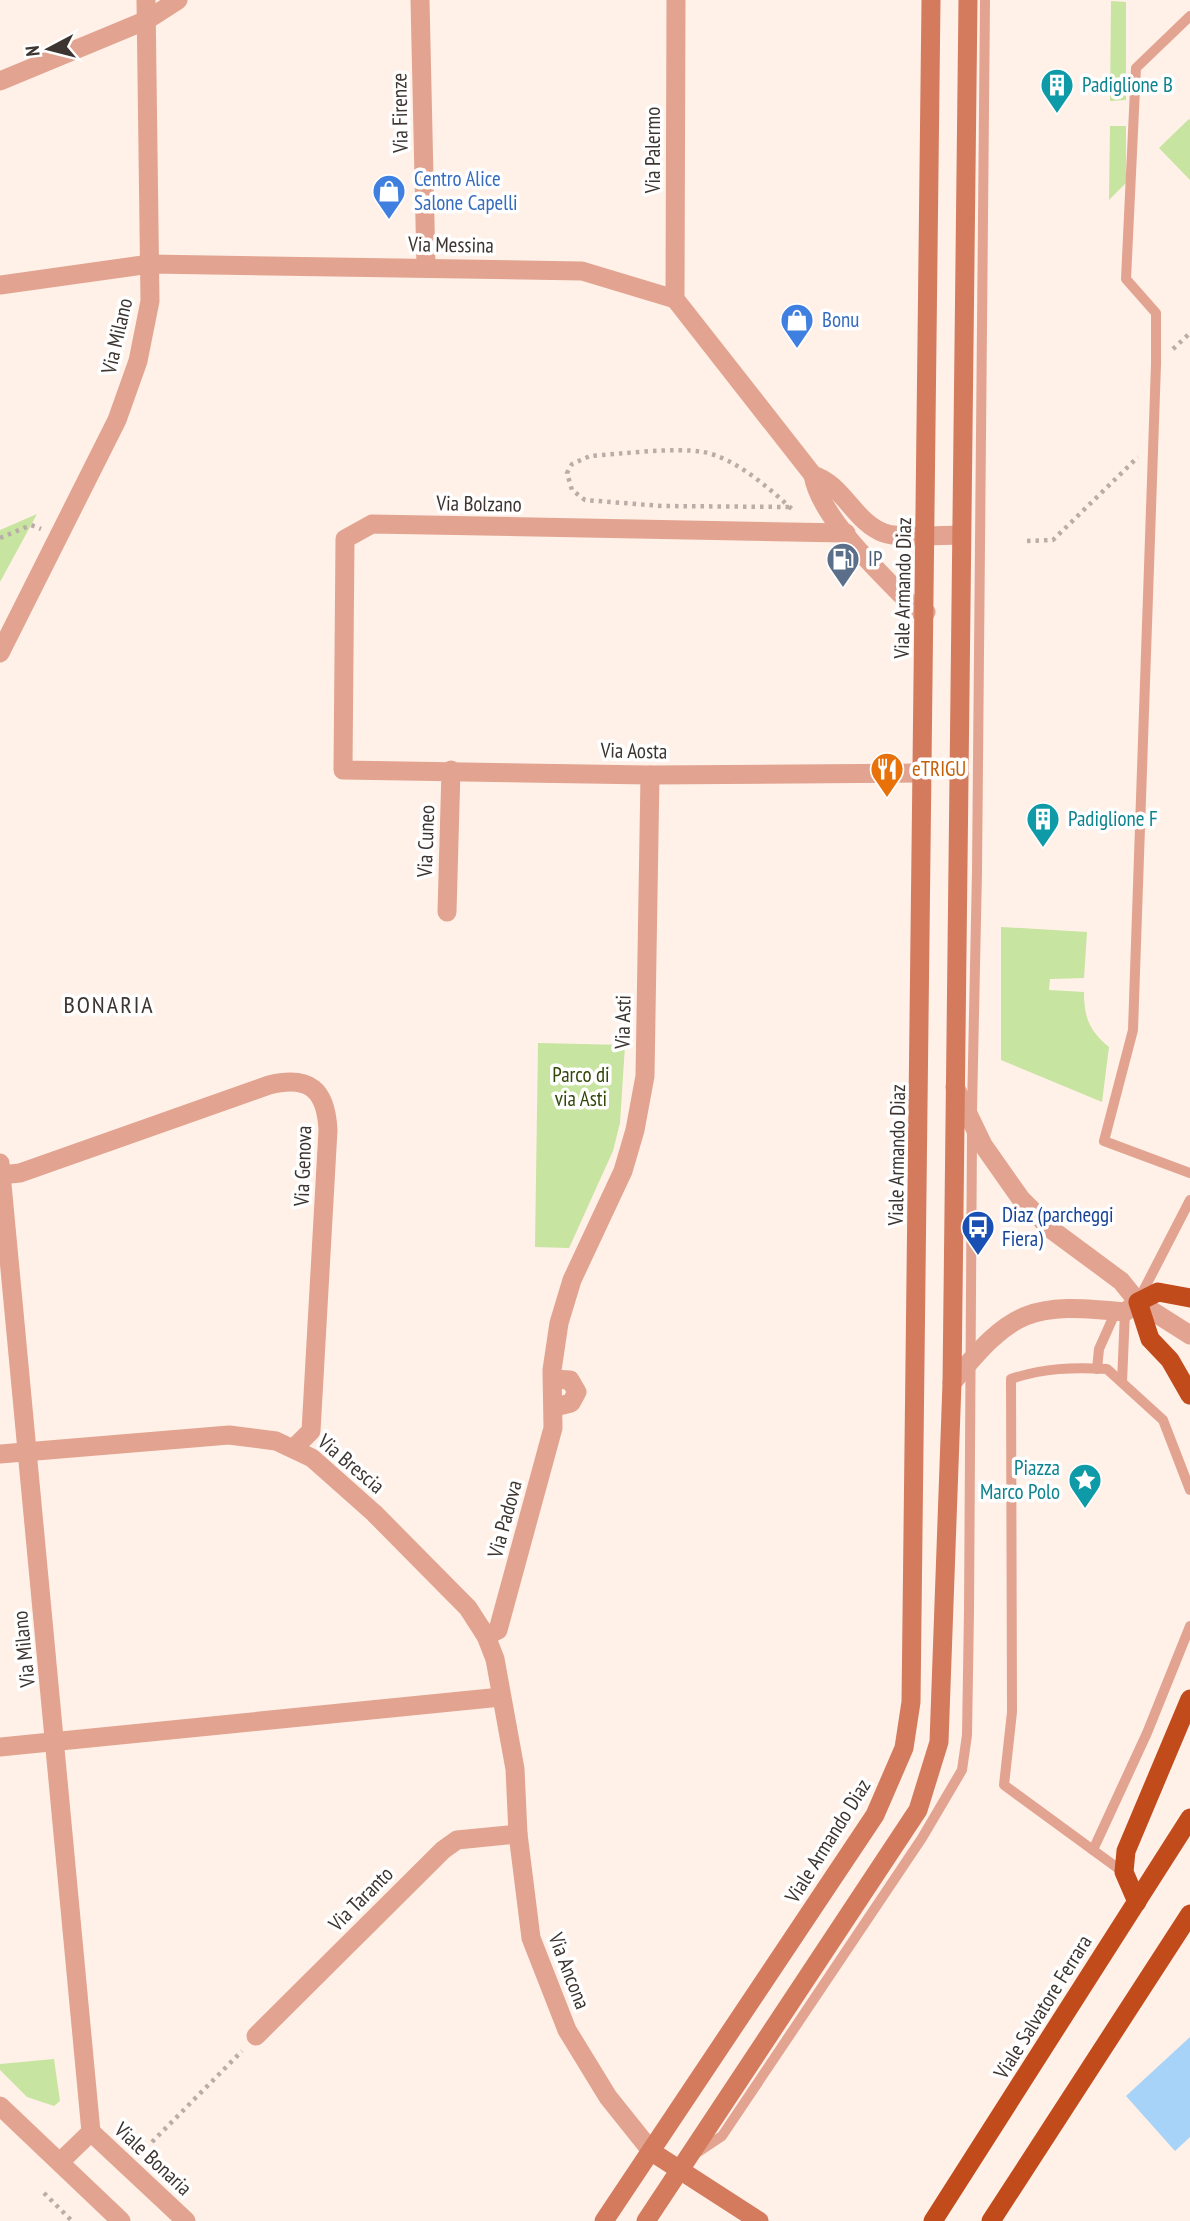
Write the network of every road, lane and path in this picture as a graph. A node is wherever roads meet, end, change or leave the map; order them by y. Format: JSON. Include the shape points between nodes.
{"nodes":[{"id":1,"x":146,"y":0,"type":"edge"},
{"id":2,"x":178,"y":0,"type":"edge"},
{"id":3,"x":420,"y":0,"type":"edge"},
{"id":4,"x":676,"y":0,"type":"edge"},
{"id":5,"x":932,"y":0,"type":"edge"},
{"id":6,"x":968,"y":0,"type":"edge"},
{"id":7,"x":985,"y":0,"type":"edge"},
{"id":8,"x":1190,"y":16,"type":"edge"},
{"id":9,"x":147,"y":20,"type":"junction"},
{"id":10,"x":0,"y":81,"type":"edge"},
{"id":11,"x":150,"y":264,"type":"junction"},
{"id":12,"x":426,"y":266,"type":"junction"},
{"id":13,"x":0,"y":285,"type":"edge"},
{"id":14,"x":675,"y":299,"type":"junction"},
{"id":15,"x":1154,"y":442,"type":"junction"},
{"id":16,"x":813,"y":475,"type":"junction"},
{"id":17,"x":789,"y":507,"type":"junction"},
{"id":18,"x":817,"y":533,"type":"junction"},
{"id":19,"x":846,"y":533,"type":"junction"},
{"id":20,"x":58,"y":535,"type":"junction"},
{"id":21,"x":927,"y":535,"type":"junction"},
{"id":22,"x":961,"y":535,"type":"junction"},
{"id":23,"x":0,"y":538,"type":"edge"},
{"id":24,"x":1027,"y":541,"type":"dead end"},
{"id":25,"x":926,"y":612,"type":"junction"},
{"id":26,"x":0,"y":653,"type":"edge"},
{"id":27,"x":342,"y":770,"type":"joint"},
{"id":28,"x":451,"y":770,"type":"junction"},
{"id":29,"x":925,"y":774,"type":"junction"},
{"id":30,"x":650,"y":775,"type":"junction"},
{"id":31,"x":447,"y":912,"type":"dead end"},
{"id":32,"x":956,"y":1087,"type":"junction"},
{"id":33,"x":971,"y":1118,"type":"junction"},
{"id":34,"x":0,"y":1171,"type":"edge"},
{"id":35,"x":1190,"y":1173,"type":"edge"},
{"id":36,"x":1190,"y":1200,"type":"edge"},
{"id":37,"x":1190,"y":1298,"type":"edge"},
{"id":38,"x":1126,"y":1309,"type":"junction"},
{"id":39,"x":1190,"y":1335,"type":"edge"},
{"id":40,"x":970,"y":1361,"type":"junction"},
{"id":41,"x":1097,"y":1368,"type":"junction"},
{"id":42,"x":553,"y":1379,"type":"joint"},
{"id":43,"x":1122,"y":1382,"type":"junction"},
{"id":44,"x":952,"y":1383,"type":"junction"},
{"id":45,"x":1190,"y":1395,"type":"edge"},
{"id":46,"x":295,"y":1447,"type":"junction"},
{"id":47,"x":27,"y":1452,"type":"junction"},
{"id":48,"x":0,"y":1454,"type":"edge"},
{"id":49,"x":1190,"y":1490,"type":"edge"},
{"id":50,"x":1190,"y":1626,"type":"edge"},
{"id":51,"x":486,"y":1636,"type":"junction"},
{"id":52,"x":495,"y":1659,"type":"joint"},
{"id":53,"x":501,"y":1697,"type":"junction"},
{"id":54,"x":1190,"y":1699,"type":"edge"},
{"id":55,"x":55,"y":1741,"type":"junction"},
{"id":56,"x":0,"y":1747,"type":"edge"},
{"id":57,"x":1190,"y":1818,"type":"edge"},
{"id":58,"x":518,"y":1834,"type":"junction"},
{"id":59,"x":1093,"y":1850,"type":"junction"},
{"id":60,"x":1124,"y":1872,"type":"junction"},
{"id":61,"x":1136,"y":1902,"type":"junction"},
{"id":62,"x":1190,"y":1914,"type":"edge"},
{"id":63,"x":256,"y":2036,"type":"joint"},
{"id":64,"x":0,"y":2106,"type":"edge"},
{"id":65,"x":91,"y":2132,"type":"junction"},
{"id":66,"x":152,"y":2142,"type":"dead end"},
{"id":67,"x":652,"y":2152,"type":"junction"},
{"id":68,"x":60,"y":2162,"type":"junction"},
{"id":69,"x":684,"y":2164,"type":"junction"},
{"id":70,"x":44,"y":2193,"type":"dead end"},
{"id":71,"x":72,"y":2221,"type":"edge"},
{"id":72,"x":121,"y":2221,"type":"edge"},
{"id":73,"x":186,"y":2221,"type":"edge"},
{"id":74,"x":604,"y":2221,"type":"edge"},
{"id":75,"x":646,"y":2221,"type":"edge"},
{"id":76,"x":759,"y":2221,"type":"edge"},
{"id":77,"x":933,"y":2221,"type":"edge"},
{"id":78,"x":991,"y":2221,"type":"edge"}],
"edges":[{"from":1,"to":9,"type":"street","name":"Via Milano"},
{"from":2,"to":9,"type":"street"},
{"from":3,"to":12,"type":"street","name":"Via Firenze"},
{"from":4,"to":14,"type":"street","name":"Via Palermo"},
{"from":5,"to":21,"type":"main road","name":"Viale Armando Diaz"},
{"from":6,"to":22,"type":"main road"},
{"from":7,"to":33,"type":"lane"},
{"from":8,"to":15,"type":"lane","via":[[1136,68],[1126,279],[1156,313]]},
{"from":9,"to":10,"type":"street"},
{"from":9,"to":11,"type":"street","name":"Via Milano"},
{"from":11,"to":12,"type":"street","name":"Via Messina"},
{"from":11,"to":13,"type":"street","name":"Via Messina"},
{"from":11,"to":20,"type":"street","name":"Via Milano","via":[[150,301],[138,361],[117,420]]},
{"from":12,"to":14,"type":"street","name":"Via Messina","via":[[582,271]]},
{"from":14,"to":16,"type":"street"},
{"from":15,"to":24,"type":"path","via":[[1053,540]]},
{"from":15,"to":35,"type":"lane","via":[[1133,1030],[1104,1141]]},
{"from":16,"to":19,"type":"street","via":[[816,492]]},
{"from":16,"to":21,"type":"street","via":[[828,479],[866,522],[885,534]]},
{"from":17,"to":17,"type":"path","via":[[734,466],[704,452],[590,456],[572,464],[567,474],[572,490],[585,500]]},
{"from":17,"to":18,"type":"path"},
{"from":18,"to":19,"type":"street","name":"Via Bolzano"},
{"from":18,"to":27,"type":"street","name":"Via Bolzano","via":[[372,524],[345,539]]},
{"from":19,"to":25,"type":"street","via":[[915,609]]},
{"from":20,"to":23,"type":"path","via":[[31,525]]},
{"from":20,"to":26,"type":"street","name":"Via Milano"},
{"from":21,"to":22,"type":"street"},
{"from":21,"to":25,"type":"main road","name":"Viale Armando Diaz"},
{"from":22,"to":32,"type":"main road"},
{"from":25,"to":29,"type":"main road","name":"Viale Armando Diaz"},
{"from":27,"to":28,"type":"street","name":"Via Aosta"},
{"from":28,"to":30,"type":"street","name":"Via Aosta"},
{"from":28,"to":31,"type":"street","name":"Via Cuneo"},
{"from":29,"to":30,"type":"street","name":"Via Aosta"},
{"from":29,"to":67,"type":"main road","name":"Viale Armando Diaz","via":[[914,1607],[911,1702],[904,1748],[874,1815]]},
{"from":30,"to":42,"type":"street","name":"Via Asti","via":[[645,1076],[623,1171],[572,1280],[555,1347]]},
{"from":32,"to":33,"type":"street"},
{"from":32,"to":44,"type":"main road"},
{"from":33,"to":38,"type":"street","via":[[1021,1199],[1052,1230],[1121,1281]]},
{"from":33,"to":40,"type":"lane"},
{"from":34,"to":46,"type":"street","name":"Via Genova","via":[[20,1172],[282,1082],[309,1085],[321,1094],[328,1130],[311,1431]]},
{"from":34,"to":47,"type":"street","name":"Via Milano"},
{"from":36,"to":38,"type":"lane"},
{"from":37,"to":38,"type":"highway","via":[[1158,1292]]},
{"from":38,"to":39,"type":"street"},
{"from":38,"to":40,"type":"street","via":[[1040,1309],[1010,1322]]},
{"from":38,"to":41,"type":"lane","via":[[1099,1349]]},
{"from":38,"to":43,"type":"lane"},
{"from":38,"to":45,"type":"highway","via":[[1170,1360]]},
{"from":40,"to":44,"type":"street"},
{"from":40,"to":69,"type":"lane","via":[[967,1735],[962,1770],[922,1838],[722,2136]]},
{"from":41,"to":43,"type":"lane","via":[[1107,1369]]},
{"from":41,"to":59,"type":"lane","via":[[1033,1372],[1011,1379],[1012,1712],[1004,1785]]},
{"from":42,"to":51,"type":"street","name":"Via Padova","via":[[553,1428],[498,1630]]},
{"from":43,"to":49,"type":"lane","via":[[1163,1420]]},
{"from":44,"to":69,"type":"main road","via":[[939,1742],[929,1780],[918,1810],[898,1842]]},
{"from":46,"to":47,"type":"street","name":"Via Brescia","via":[[229,1435]]},
{"from":46,"to":51,"type":"street","name":"Via Brescia","via":[[374,1513],[468,1608]]},
{"from":47,"to":48,"type":"street","name":"Via Brescia"},
{"from":47,"to":55,"type":"street","name":"Via Milano"},
{"from":50,"to":59,"type":"lane"},
{"from":51,"to":52,"type":"street","name":"Via Brescia"},
{"from":52,"to":53,"type":"street","name":"Via Ancona"},
{"from":53,"to":55,"type":"street"},
{"from":53,"to":58,"type":"street","name":"Via Ancona","via":[[515,1769]]},
{"from":54,"to":60,"type":"highway","via":[[1126,1851]]},
{"from":55,"to":56,"type":"street"},
{"from":55,"to":65,"type":"street","name":"Via Milano"},
{"from":57,"to":61,"type":"highway","name":"Viale Salvatore Ferrara"},
{"from":58,"to":63,"type":"street","name":"Via Taranto","via":[[457,1840],[443,1850]]},
{"from":58,"to":67,"type":"street","name":"Via Ancona","via":[[531,1938],[567,2030],[608,2097]]},
{"from":59,"to":60,"type":"lane"},
{"from":60,"to":61,"type":"highway"},
{"from":61,"to":77,"type":"highway","name":"Viale Salvatore Ferrara"},
{"from":62,"to":78,"type":"highway"},
{"from":63,"to":66,"type":"path"},
{"from":64,"to":68,"type":"street"},
{"from":65,"to":68,"type":"street","name":"Viale Bonaria"},
{"from":65,"to":73,"type":"street","name":"Viale Bonaria"},
{"from":67,"to":69,"type":"main road"},
{"from":67,"to":74,"type":"main road","name":"Viale Armando Diaz"},
{"from":68,"to":72,"type":"street"},
{"from":69,"to":75,"type":"main road"},
{"from":69,"to":76,"type":"main road"},
{"from":70,"to":71,"type":"path"}]}
